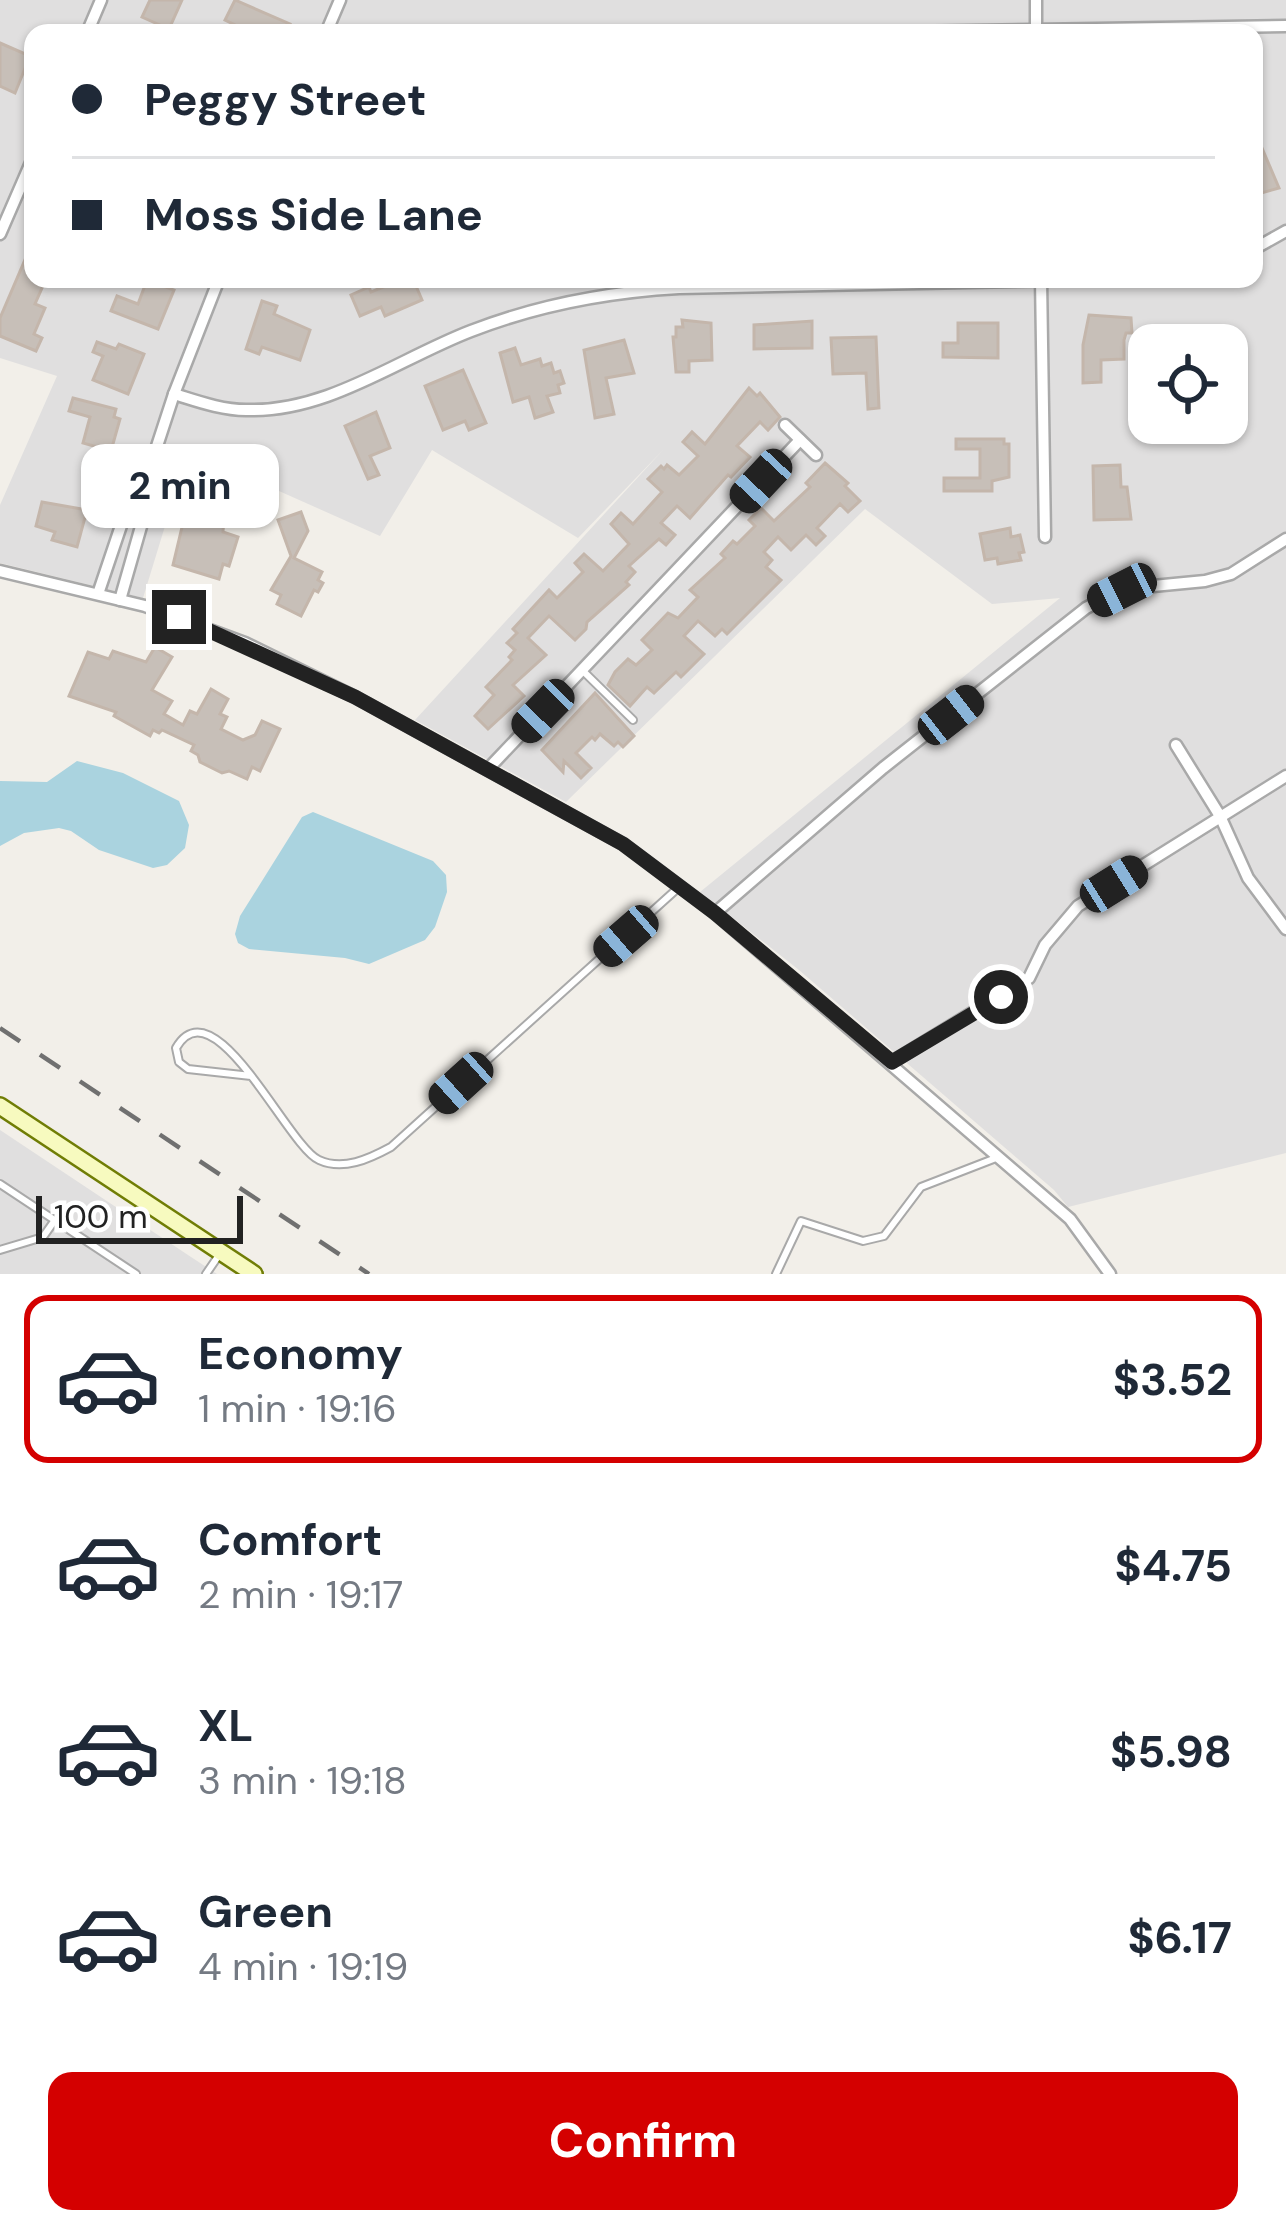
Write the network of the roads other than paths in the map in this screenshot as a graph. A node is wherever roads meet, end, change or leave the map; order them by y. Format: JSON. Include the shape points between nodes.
{"nodes":[{"id":1,"x":24,"y":179,"type":"edge"},
{"id":2,"x":0,"y":234,"type":"edge"},
{"id":3,"x":215,"y":288,"type":"edge"},
{"id":4,"x":679,"y":288,"type":"edge"},
{"id":5,"x":1041,"y":288,"type":"edge"},
{"id":6,"x":174,"y":394,"type":"junction"},
{"id":7,"x":784,"y":425,"type":"dead end"},
{"id":8,"x":800,"y":440,"type":"junction"},
{"id":9,"x":816,"y":455,"type":"dead end"},
{"id":10,"x":143,"y":489,"type":"junction"},
{"id":11,"x":1045,"y":537,"type":"dead end"},
{"id":12,"x":1286,"y":539,"type":"edge"},
{"id":13,"x":0,"y":571,"type":"edge"},
{"id":14,"x":98,"y":594,"type":"junction"},
{"id":15,"x":120,"y":599,"type":"junction"},
{"id":16,"x":581,"y":670,"type":"junction"},
{"id":17,"x":633,"y":720,"type":"dead end"},
{"id":18,"x":1176,"y":745,"type":"dead end"},
{"id":19,"x":488,"y":769,"type":"junction"},
{"id":20,"x":1286,"y":776,"type":"edge"},
{"id":21,"x":1220,"y":816,"type":"junction"},
{"id":22,"x":680,"y":886,"type":"junction"},
{"id":23,"x":715,"y":913,"type":"junction"},
{"id":24,"x":1286,"y":929,"type":"edge"},
{"id":25,"x":892,"y":1062,"type":"junction"},
{"id":26,"x":250,"y":1076,"type":"junction"},
{"id":27,"x":0,"y":1106,"type":"edge"},
{"id":28,"x":999,"y":1157,"type":"junction"},
{"id":29,"x":0,"y":1184,"type":"edge"},
{"id":30,"x":56,"y":1220,"type":"junction"},
{"id":31,"x":0,"y":1250,"type":"edge"},
{"id":32,"x":221,"y":1252,"type":"junction"},
{"id":33,"x":136,"y":1274,"type":"edge"},
{"id":34,"x":206,"y":1274,"type":"edge"},
{"id":35,"x":254,"y":1274,"type":"edge"},
{"id":36,"x":776,"y":1274,"type":"edge"},
{"id":37,"x":1110,"y":1274,"type":"edge"}],
"edges":[{"from":1,"to":2,"type":"street"},
{"from":3,"to":6,"type":"street"},
{"from":4,"to":6,"type":"street","via":[[565,302],[475,329],[302,405],[244,410]]},
{"from":5,"to":11,"type":"street"},
{"from":6,"to":10,"type":"street"},
{"from":7,"to":8,"type":"street"},
{"from":8,"to":9,"type":"street"},
{"from":8,"to":16,"type":"street"},
{"from":10,"to":14,"type":"street","via":[[131,496]]},
{"from":10,"to":15,"type":"street","via":[[148,502]]},
{"from":12,"to":23,"type":"street","via":[[1231,574],[1122,590],[1086,608]]},
{"from":13,"to":14,"type":"street"},
{"from":14,"to":15,"type":"street"},
{"from":15,"to":19,"type":"street","via":[[244,644]]},
{"from":16,"to":17,"type":"lane"},
{"from":16,"to":19,"type":"street"},
{"from":18,"to":21,"type":"street"},
{"from":19,"to":22,"type":"street","via":[[623,844]]},
{"from":20,"to":21,"type":"street"},
{"from":21,"to":24,"type":"street","via":[[1248,878]]},
{"from":21,"to":25,"type":"street","via":[[1078,906],[1029,977]]},
{"from":22,"to":23,"type":"street"},
{"from":22,"to":26,"type":"lane","via":[[370,1159],[338,1165],[302,1149]]},
{"from":23,"to":25,"type":"street"},
{"from":25,"to":28,"type":"street"},
{"from":26,"to":26,"type":"lane","via":[[210,1034],[188,1034],[176,1048],[188,1069]]},
{"from":27,"to":32,"type":"main road"},
{"from":28,"to":36,"type":"lane","via":[[921,1187],[884,1236],[863,1240],[801,1221]]},
{"from":28,"to":37,"type":"street","via":[[1070,1219]]},
{"from":29,"to":30,"type":"lane"},
{"from":30,"to":31,"type":"lane","via":[[43,1237]]},
{"from":30,"to":33,"type":"lane"},
{"from":32,"to":34,"type":"lane"},
{"from":32,"to":35,"type":"main road"}]}
